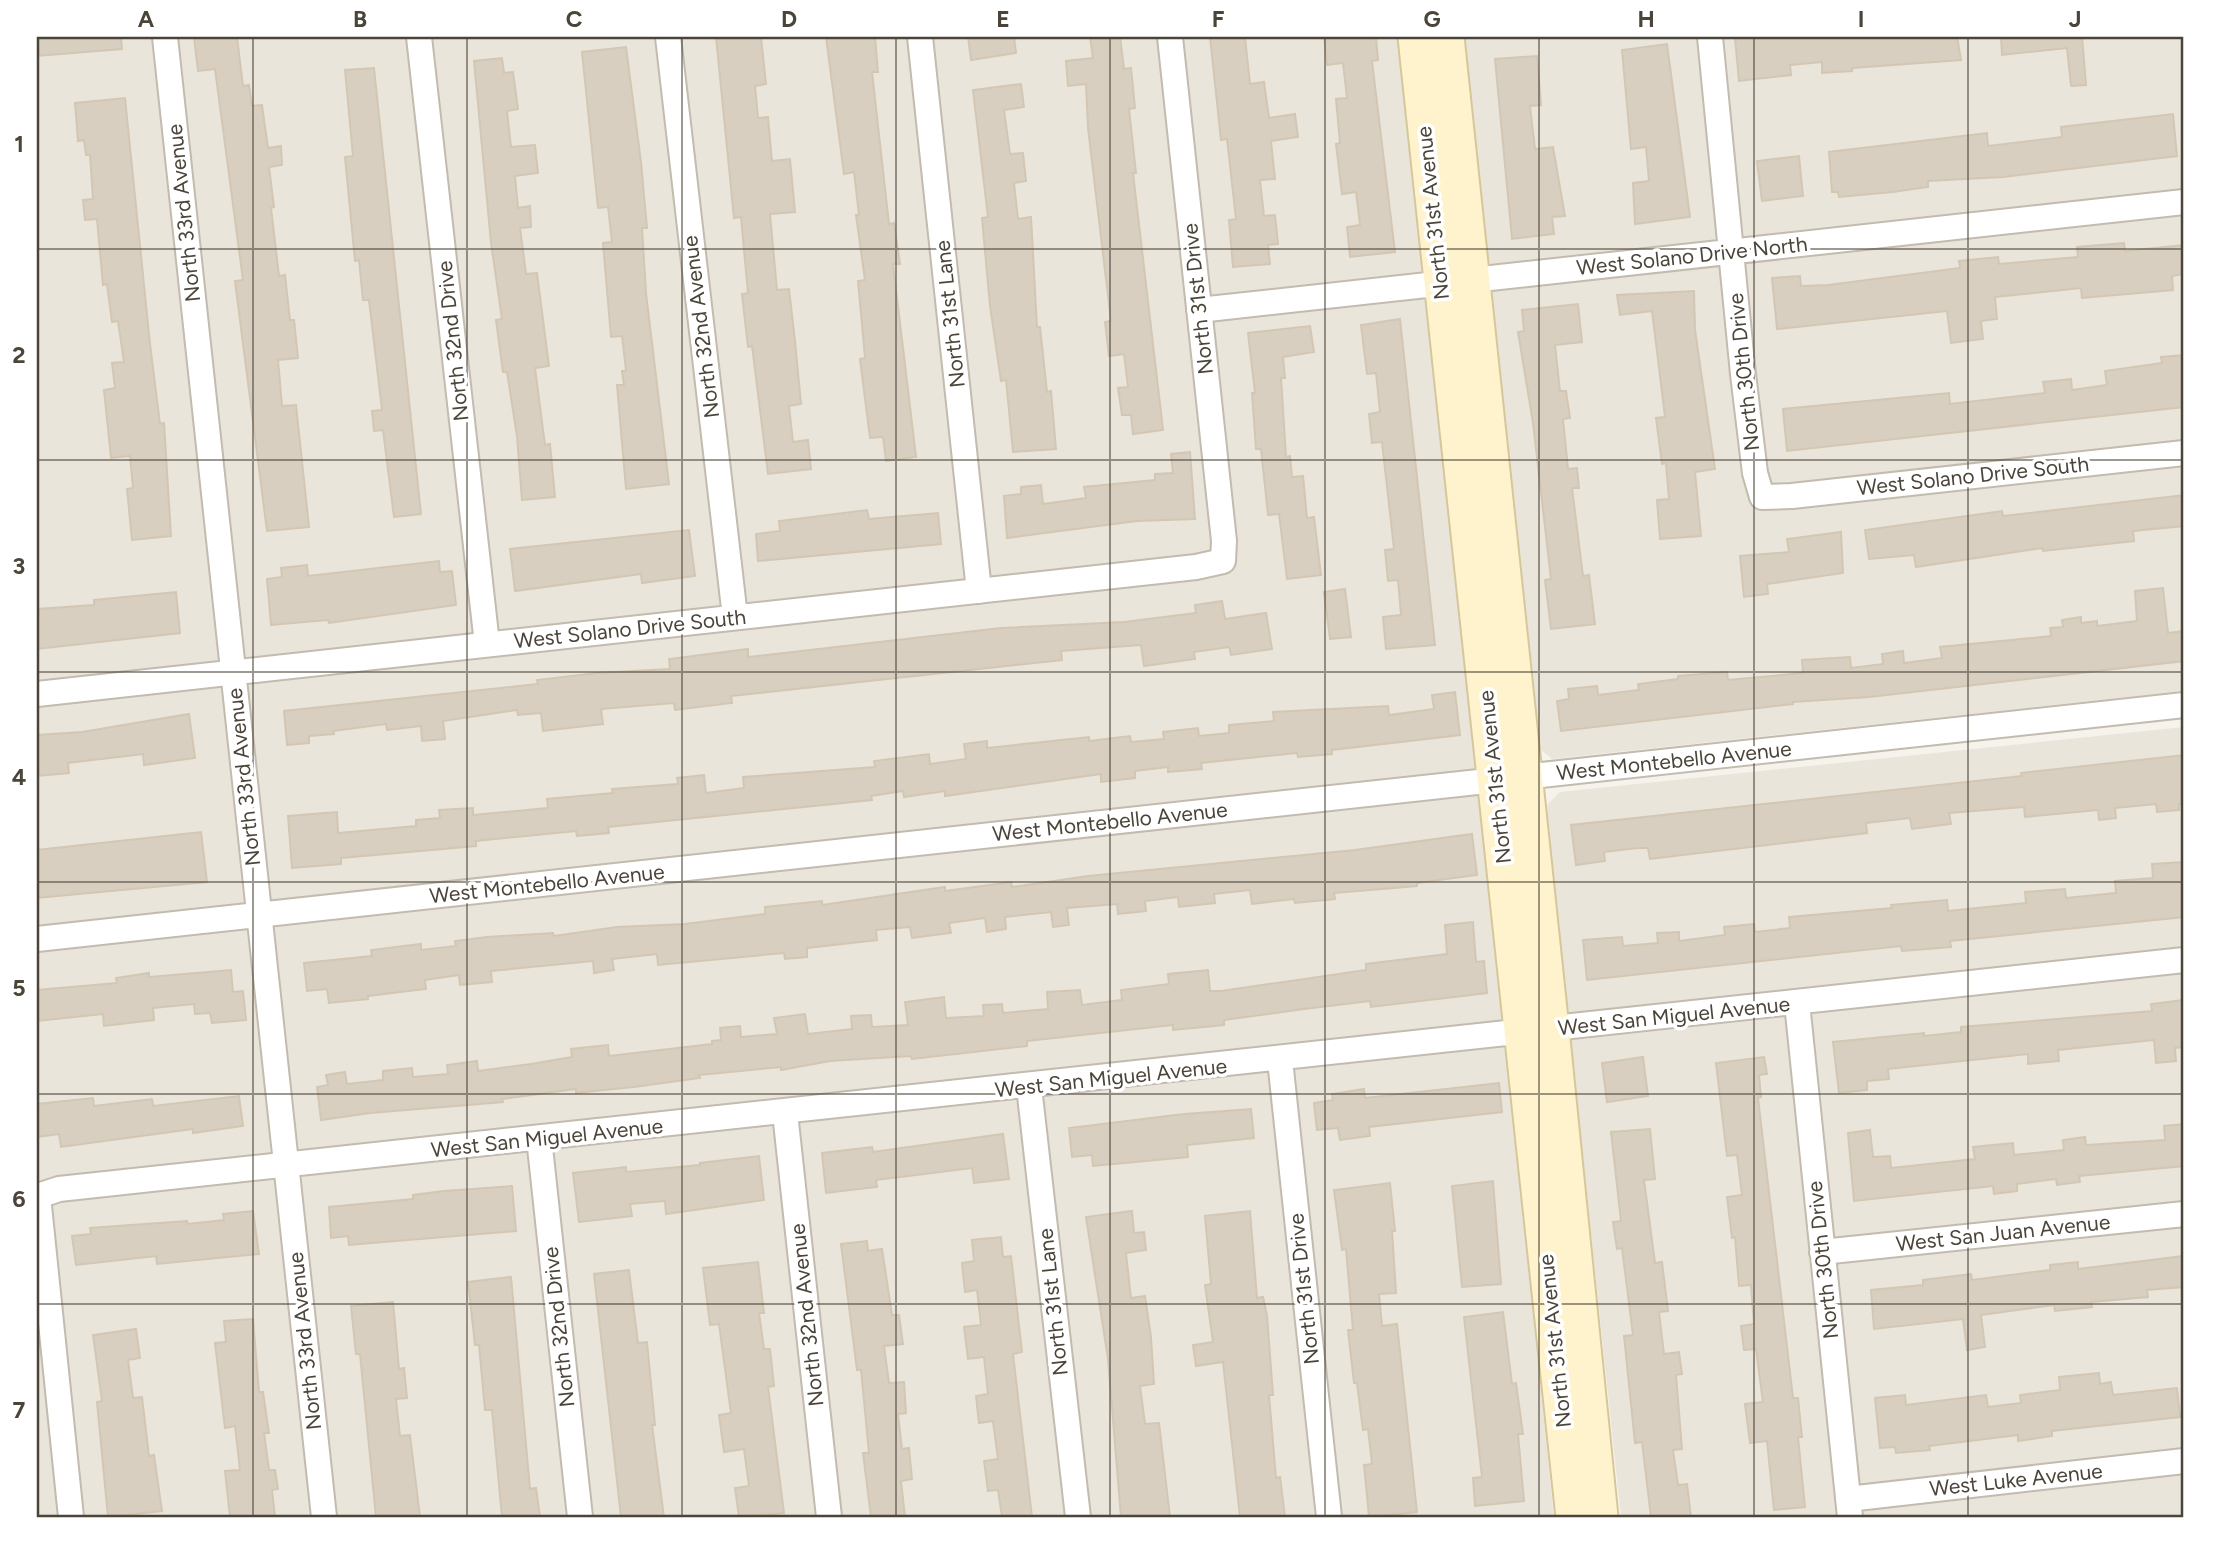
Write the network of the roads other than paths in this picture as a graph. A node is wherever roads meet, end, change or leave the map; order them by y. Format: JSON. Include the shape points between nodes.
{"nodes":[{"id":1,"x":166,"y":37,"type":"edge"},
{"id":2,"x":419,"y":37,"type":"edge"},
{"id":3,"x":668,"y":37,"type":"edge"},
{"id":4,"x":920,"y":37,"type":"edge"},
{"id":5,"x":1170,"y":37,"type":"edge"},
{"id":6,"x":1415,"y":37,"type":"edge"},
{"id":7,"x":1447,"y":37,"type":"edge"},
{"id":8,"x":1710,"y":37,"type":"edge"},
{"id":9,"x":2184,"y":202,"type":"edge"},
{"id":10,"x":1732,"y":252,"type":"junction"},
{"id":11,"x":1457,"y":282,"type":"junction"},
{"id":12,"x":1199,"y":310,"type":"junction"},
{"id":13,"x":2184,"y":453,"type":"edge"},
{"id":14,"x":1762,"y":497,"type":"joint"},
{"id":15,"x":1223,"y":561,"type":"joint"},
{"id":16,"x":979,"y":591,"type":"junction"},
{"id":17,"x":735,"y":617,"type":"junction"},
{"id":18,"x":487,"y":645,"type":"junction"},
{"id":19,"x":233,"y":673,"type":"junction"},
{"id":20,"x":37,"y":694,"type":"edge"},
{"id":21,"x":2184,"y":705,"type":"edge"},
{"id":22,"x":1510,"y":779,"type":"junction"},
{"id":23,"x":259,"y":915,"type":"junction"},
{"id":24,"x":37,"y":939,"type":"edge"},
{"id":25,"x":2184,"y":961,"type":"edge"},
{"id":26,"x":1797,"y":1003,"type":"junction"},
{"id":27,"x":1538,"y":1030,"type":"junction"},
{"id":28,"x":1280,"y":1060,"type":"junction"},
{"id":29,"x":1029,"y":1087,"type":"junction"},
{"id":30,"x":785,"y":1112,"type":"junction"},
{"id":31,"x":539,"y":1138,"type":"junction"},
{"id":32,"x":286,"y":1167,"type":"junction"},
{"id":33,"x":38,"y":1196,"type":"edge"},
{"id":34,"x":2184,"y":1214,"type":"edge"},
{"id":35,"x":1822,"y":1252,"type":"junction"},
{"id":36,"x":1573,"y":1382,"type":"junction"},
{"id":37,"x":2184,"y":1461,"type":"edge"},
{"id":38,"x":1849,"y":1508,"type":"edge"},
{"id":39,"x":71,"y":1517,"type":"edge"},
{"id":40,"x":324,"y":1517,"type":"edge"},
{"id":41,"x":580,"y":1517,"type":"edge"},
{"id":42,"x":829,"y":1517,"type":"edge"},
{"id":43,"x":1077,"y":1517,"type":"edge"},
{"id":44,"x":1329,"y":1517,"type":"edge"},
{"id":45,"x":1573,"y":1517,"type":"edge"},
{"id":46,"x":1601,"y":1517,"type":"edge"}],
"edges":[{"from":1,"to":19,"type":"street","name":"North 33rd Avenue"},
{"from":2,"to":18,"type":"street","name":"North 32nd Drive"},
{"from":3,"to":17,"type":"street","name":"North 32nd Avenue"},
{"from":4,"to":16,"type":"street","name":"North 31st Lane"},
{"from":5,"to":12,"type":"street","name":"North 31st Drive"},
{"from":6,"to":11,"type":"street","name":"North 31st Avenue"},
{"from":7,"to":11,"type":"street","name":"North 31st Avenue"},
{"from":8,"to":10,"type":"street","name":"North 30th Drive"},
{"from":9,"to":10,"type":"street","name":"West Solano Drive North"},
{"from":10,"to":11,"type":"street","name":"West Solano Drive North"},
{"from":10,"to":14,"type":"street","name":"North 30th Drive","via":[[1755,473]]},
{"from":11,"to":12,"type":"street","name":"West Solano Drive North"},
{"from":11,"to":22,"type":"street","name":"North 31st Avenue"},
{"from":12,"to":15,"type":"street","name":"North 31st Drive"},
{"from":13,"to":14,"type":"street","name":"West Solano Drive South"},
{"from":15,"to":16,"type":"street","name":"West Solano Drive South"},
{"from":16,"to":17,"type":"street","name":"West Solano Drive South"},
{"from":17,"to":18,"type":"street","name":"West Solano Drive South"},
{"from":18,"to":19,"type":"street","name":"West Solano Drive South"},
{"from":19,"to":20,"type":"street","name":"West Solano Drive South"},
{"from":19,"to":23,"type":"street","name":"North 33rd Avenue"},
{"from":21,"to":22,"type":"street","name":"West Montebello Avenue"},
{"from":22,"to":23,"type":"street","name":"West Montebello Avenue"},
{"from":22,"to":27,"type":"street","name":"North 31st Avenue"},
{"from":23,"to":24,"type":"street","name":"West Montebello Avenue"},
{"from":23,"to":32,"type":"street","name":"North 33rd Avenue"},
{"from":25,"to":26,"type":"street","name":"West San Miguel Avenue"},
{"from":26,"to":27,"type":"street","name":"West San Miguel Avenue"},
{"from":26,"to":35,"type":"street","name":"North 30th Drive"},
{"from":27,"to":28,"type":"street","name":"West San Miguel Avenue"},
{"from":27,"to":36,"type":"street","name":"North 31st Avenue"},
{"from":28,"to":29,"type":"street","name":"West San Miguel Avenue"},
{"from":28,"to":44,"type":"street","name":"North 31st Drive"},
{"from":29,"to":30,"type":"street","name":"West San Miguel Avenue"},
{"from":29,"to":43,"type":"street","name":"North 31st Lane"},
{"from":30,"to":31,"type":"street","name":"West San Miguel Avenue"},
{"from":30,"to":42,"type":"street","name":"North 32nd Avenue"},
{"from":31,"to":32,"type":"street","name":"West San Miguel Avenue"},
{"from":31,"to":41,"type":"street","name":"North 32nd Drive"},
{"from":32,"to":33,"type":"street","name":"West San Miguel Avenue","via":[[58,1189]]},
{"from":32,"to":40,"type":"street","name":"North 33rd Avenue"},
{"from":33,"to":39,"type":"street"},
{"from":34,"to":35,"type":"street","name":"West San Juan Avenue"},
{"from":35,"to":38,"type":"street","name":"North 30th Drive"},
{"from":36,"to":45,"type":"street","name":"North 31st Avenue"},
{"from":36,"to":46,"type":"street","name":"North 31st Avenue"},
{"from":37,"to":38,"type":"street","name":"West Luke Avenue"}]}
